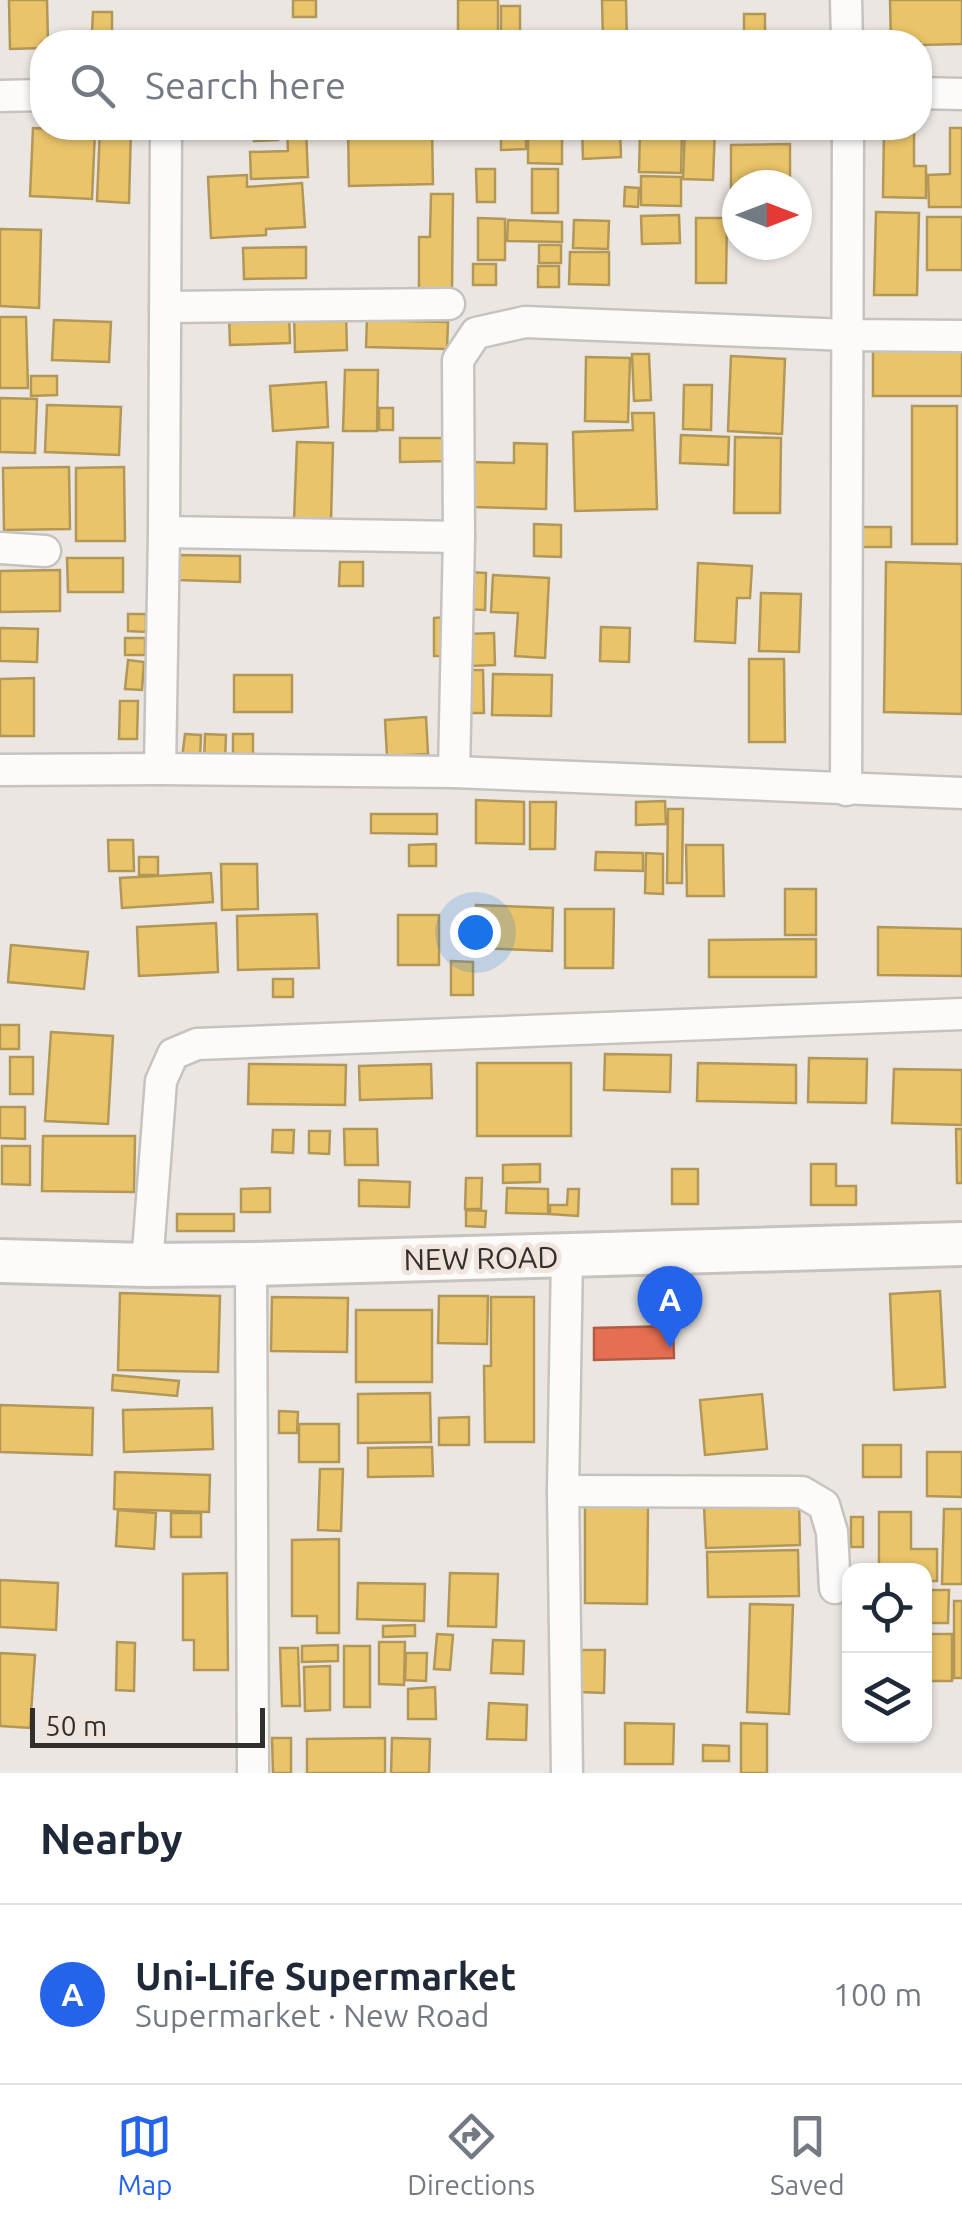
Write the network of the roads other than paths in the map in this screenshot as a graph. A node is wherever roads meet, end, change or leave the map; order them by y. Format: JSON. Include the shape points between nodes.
{"nodes":[{"id":1,"x":846,"y":0,"type":"edge"},
{"id":2,"x":847,"y":30,"type":"edge"},
{"id":3,"x":932,"y":94,"type":"edge"},
{"id":4,"x":962,"y":94,"type":"edge"},
{"id":5,"x":30,"y":95,"type":"edge"},
{"id":6,"x":0,"y":96,"type":"edge"},
{"id":7,"x":166,"y":140,"type":"edge"},
{"id":8,"x":848,"y":140,"type":"edge"},
{"id":9,"x":449,"y":304,"type":"dead end"},
{"id":10,"x":165,"y":307,"type":"junction"},
{"id":11,"x":848,"y":335,"type":"junction"},
{"id":12,"x":962,"y":336,"type":"edge"},
{"id":13,"x":164,"y":532,"type":"junction"},
{"id":14,"x":459,"y":537,"type":"junction"},
{"id":15,"x":0,"y":548,"type":"edge"},
{"id":16,"x":45,"y":552,"type":"dead end"},
{"id":17,"x":160,"y":769,"type":"junction"},
{"id":18,"x":0,"y":770,"type":"edge"},
{"id":19,"x":454,"y":772,"type":"junction"},
{"id":20,"x":846,"y":790,"type":"junction"},
{"id":21,"x":962,"y":792,"type":"edge"},
{"id":22,"x":962,"y":1014,"type":"edge"},
{"id":23,"x":962,"y":1244,"type":"edge"},
{"id":24,"x":567,"y":1256,"type":"junction"},
{"id":25,"x":0,"y":1261,"type":"edge"},
{"id":26,"x":147,"y":1264,"type":"junction"},
{"id":27,"x":251,"y":1264,"type":"junction"},
{"id":28,"x":563,"y":1491,"type":"junction"},
{"id":29,"x":835,"y":1588,"type":"dead end"},
{"id":30,"x":253,"y":1773,"type":"edge"},
{"id":31,"x":567,"y":1773,"type":"edge"}],
"edges":[{"from":1,"to":2,"type":"street"},
{"from":3,"to":4,"type":"street"},
{"from":5,"to":6,"type":"street"},
{"from":7,"to":10,"type":"street"},
{"from":8,"to":11,"type":"street"},
{"from":9,"to":10,"type":"street"},
{"from":10,"to":13,"type":"street"},
{"from":11,"to":12,"type":"street"},
{"from":11,"to":14,"type":"street","via":[[525,322],[476,333],[458,360]]},
{"from":11,"to":20,"type":"street"},
{"from":13,"to":14,"type":"street"},
{"from":13,"to":17,"type":"street"},
{"from":14,"to":19,"type":"street"},
{"from":15,"to":16,"type":"street"},
{"from":17,"to":18,"type":"street"},
{"from":17,"to":19,"type":"street"},
{"from":19,"to":20,"type":"street"},
{"from":20,"to":21,"type":"street"},
{"from":22,"to":26,"type":"street","via":[[196,1044],[173,1054],[161,1081]]},
{"from":23,"to":24,"type":"street","name":"NEW ROAD"},
{"from":24,"to":27,"type":"street","name":"NEW ROAD"},
{"from":24,"to":28,"type":"street"},
{"from":25,"to":26,"type":"street","name":"NEW ROAD"},
{"from":26,"to":27,"type":"street","name":"NEW ROAD"},
{"from":27,"to":30,"type":"street"},
{"from":28,"to":29,"type":"street","via":[[802,1492],[824,1505]]},
{"from":28,"to":31,"type":"street"}]}
